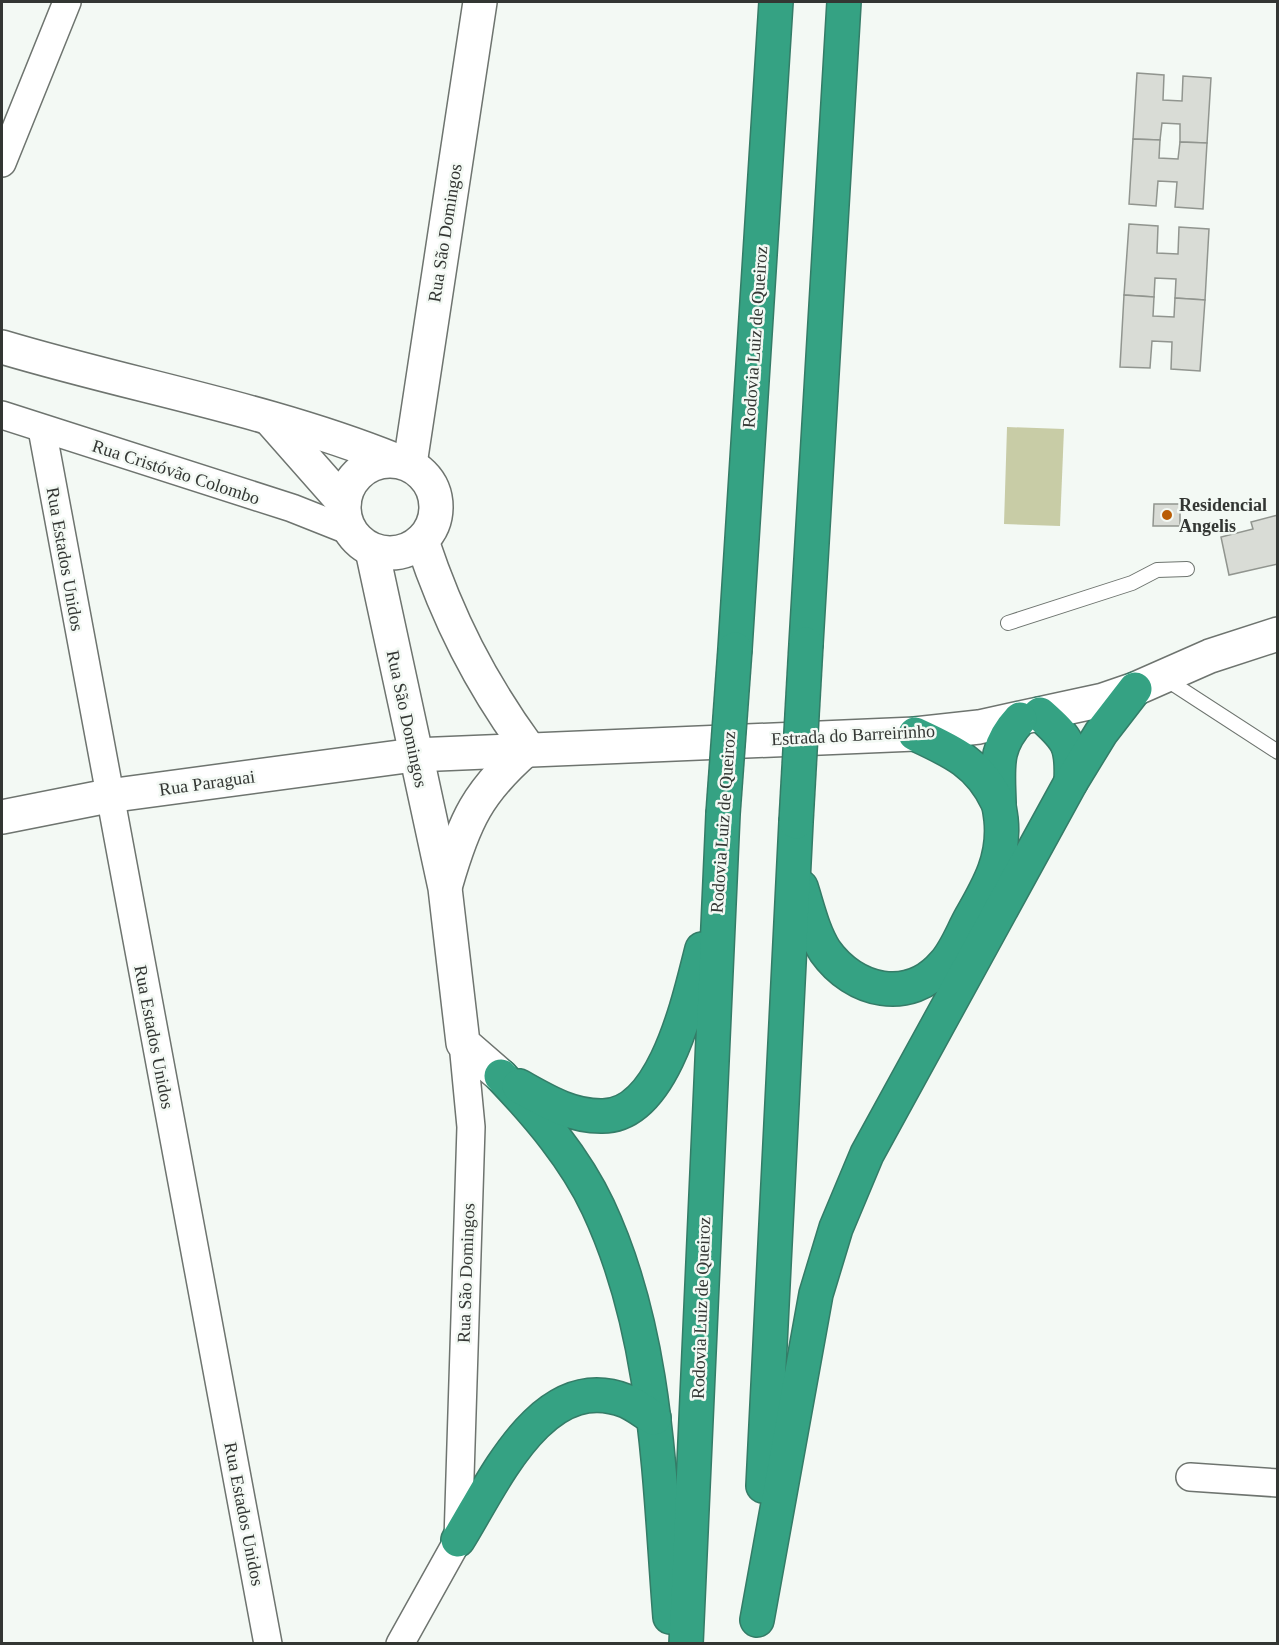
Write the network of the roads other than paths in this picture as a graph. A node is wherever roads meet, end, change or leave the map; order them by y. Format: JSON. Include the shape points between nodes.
{"nodes":[{"id":1,"x":67,"y":2,"type":"edge"},
{"id":2,"x":480,"y":2,"type":"edge"},
{"id":3,"x":776,"y":2,"type":"edge"},
{"id":4,"x":844,"y":2,"type":"edge"},
{"id":5,"x":2,"y":163,"type":"edge"},
{"id":6,"x":2,"y":347,"type":"edge"},
{"id":7,"x":2,"y":415,"type":"edge"},
{"id":8,"x":270,"y":418,"type":"junction"},
{"id":9,"x":42,"y":429,"type":"junction"},
{"id":10,"x":402,"y":462,"type":"junction"},
{"id":11,"x":355,"y":528,"type":"junction"},
{"id":12,"x":422,"y":541,"type":"junction"},
{"id":13,"x":1187,"y":569,"type":"dead end"},
{"id":14,"x":1008,"y":623,"type":"dead end"},
{"id":15,"x":1278,"y":634,"type":"edge"},
{"id":16,"x":1148,"y":683,"type":"junction"},
{"id":17,"x":1030,"y":717,"type":"junction"},
{"id":18,"x":915,"y":734,"type":"junction"},
{"id":19,"x":528,"y":748,"type":"junction"},
{"id":20,"x":1278,"y":752,"type":"edge"},
{"id":21,"x":414,"y":755,"type":"junction"},
{"id":22,"x":1071,"y":783,"type":"junction"},
{"id":23,"x":108,"y":796,"type":"junction"},
{"id":24,"x":999,"y":804,"type":"junction"},
{"id":25,"x":2,"y":817,"type":"edge"},
{"id":26,"x":795,"y":864,"type":"junction"},
{"id":27,"x":445,"y":888,"type":"junction"},
{"id":28,"x":718,"y":889,"type":"junction"},
{"id":29,"x":463,"y":1042,"type":"junction"},
{"id":30,"x":501,"y":1076,"type":"junction"},
{"id":31,"x":654,"y":1418,"type":"junction"},
{"id":32,"x":1190,"y":1477,"type":"dead end"},
{"id":33,"x":1278,"y":1483,"type":"edge"},
{"id":34,"x":458,"y":1540,"type":"junction"},
{"id":35,"x":756,"y":1632,"type":"edge"},
{"id":36,"x":268,"y":1644,"type":"edge"},
{"id":37,"x":400,"y":1644,"type":"edge"},
{"id":38,"x":672,"y":1644,"type":"edge"},
{"id":39,"x":686,"y":1644,"type":"edge"}],
"edges":[{"from":1,"to":5,"type":"street"},
{"from":2,"to":10,"type":"main road","name":"Rua São Domingos"},
{"from":3,"to":28,"type":"highway","name":"Rodovia Luiz de Queiroz","bridge":true},
{"from":4,"to":26,"type":"highway","bridge":true},
{"from":6,"to":8,"type":"main road","via":[[87,373]]},
{"from":7,"to":9,"type":"street","name":"Rua Cristóvão Colombo"},
{"from":8,"to":10,"type":"main road"},
{"from":8,"to":11,"type":"main road"},
{"from":9,"to":11,"type":"street","name":"Rua Cristóvão Colombo"},
{"from":9,"to":23,"type":"street","name":"Rua Estados Unidos"},
{"from":10,"to":11,"type":"main road","via":[[380,461],[361,472],[348,489]]},
{"from":10,"to":12,"type":"main road","via":[[423,473],[436,499],[432,530]]},
{"from":11,"to":12,"type":"main road","via":[[385,554],[411,549]]},
{"from":11,"to":21,"type":"main road","name":"Rua São Domingos"},
{"from":12,"to":19,"type":"main road","via":[[455,629],[476,671]]},
{"from":13,"to":14,"type":"lane","via":[[1157,570],[1132,584]]},
{"from":15,"to":16,"type":"main road","name":"Estrada do Barreirinho","via":[[1210,656]]},
{"from":16,"to":17,"type":"main road","name":"Estrada do Barreirinho","via":[[1103,700]]},
{"from":16,"to":20,"type":"lane"},
{"from":16,"to":22,"type":"highway","via":[[1101,733]]},
{"from":17,"to":18,"type":"main road","name":"Estrada do Barreirinho"},
{"from":17,"to":22,"type":"highway","via":[[1065,737],[1072,754]]},
{"from":17,"to":24,"type":"highway","via":[[1006,734],[998,754]]},
{"from":18,"to":19,"type":"main road","name":"Estrada do Barreirinho"},
{"from":18,"to":24,"type":"highway","via":[[960,755],[982,777]]},
{"from":19,"to":21,"type":"main road","name":"Estrada do Barreirinho"},
{"from":19,"to":27,"type":"main road","name":"Rua São Domingos","via":[[498,774],[474,806],[458,842]]},
{"from":21,"to":23,"type":"main road","name":"Rua Paraguai"},
{"from":21,"to":27,"type":"main road","name":"Rua São Domingos"},
{"from":22,"to":35,"type":"highway","via":[[867,1154],[836,1228],[816,1294]]},
{"from":23,"to":25,"type":"main road","name":"Rua Paraguai"},
{"from":23,"to":36,"type":"street","name":"Rua Estados Unidos"},
{"from":24,"to":26,"type":"highway","via":[[1003,840],[995,874],[945,963],[928,978],[903,990],[880,990],[838,968],[813,926]]},
{"from":26,"to":35,"type":"highway"},
{"from":27,"to":29,"type":"main road","name":"Rua São Domingos"},
{"from":28,"to":30,"type":"highway","via":[[679,1036],[650,1088],[625,1110],[604,1117],[576,1114]]},
{"from":28,"to":39,"type":"highway","name":"Rodovia Luiz de Queiroz"},
{"from":29,"to":30,"type":"main road"},
{"from":29,"to":34,"type":"street","name":"Rua São Domingos","via":[[471,1127]]},
{"from":30,"to":31,"type":"highway","via":[[530,1106],[566,1154],[597,1205],[621,1261],[641,1329]]},
{"from":31,"to":34,"type":"highway","via":[[627,1401],[600,1395],[579,1396],[548,1413],[524,1435]]},
{"from":31,"to":38,"type":"highway"},
{"from":32,"to":33,"type":"street"},
{"from":34,"to":37,"type":"street","name":"Rua São Domingos"}]}
